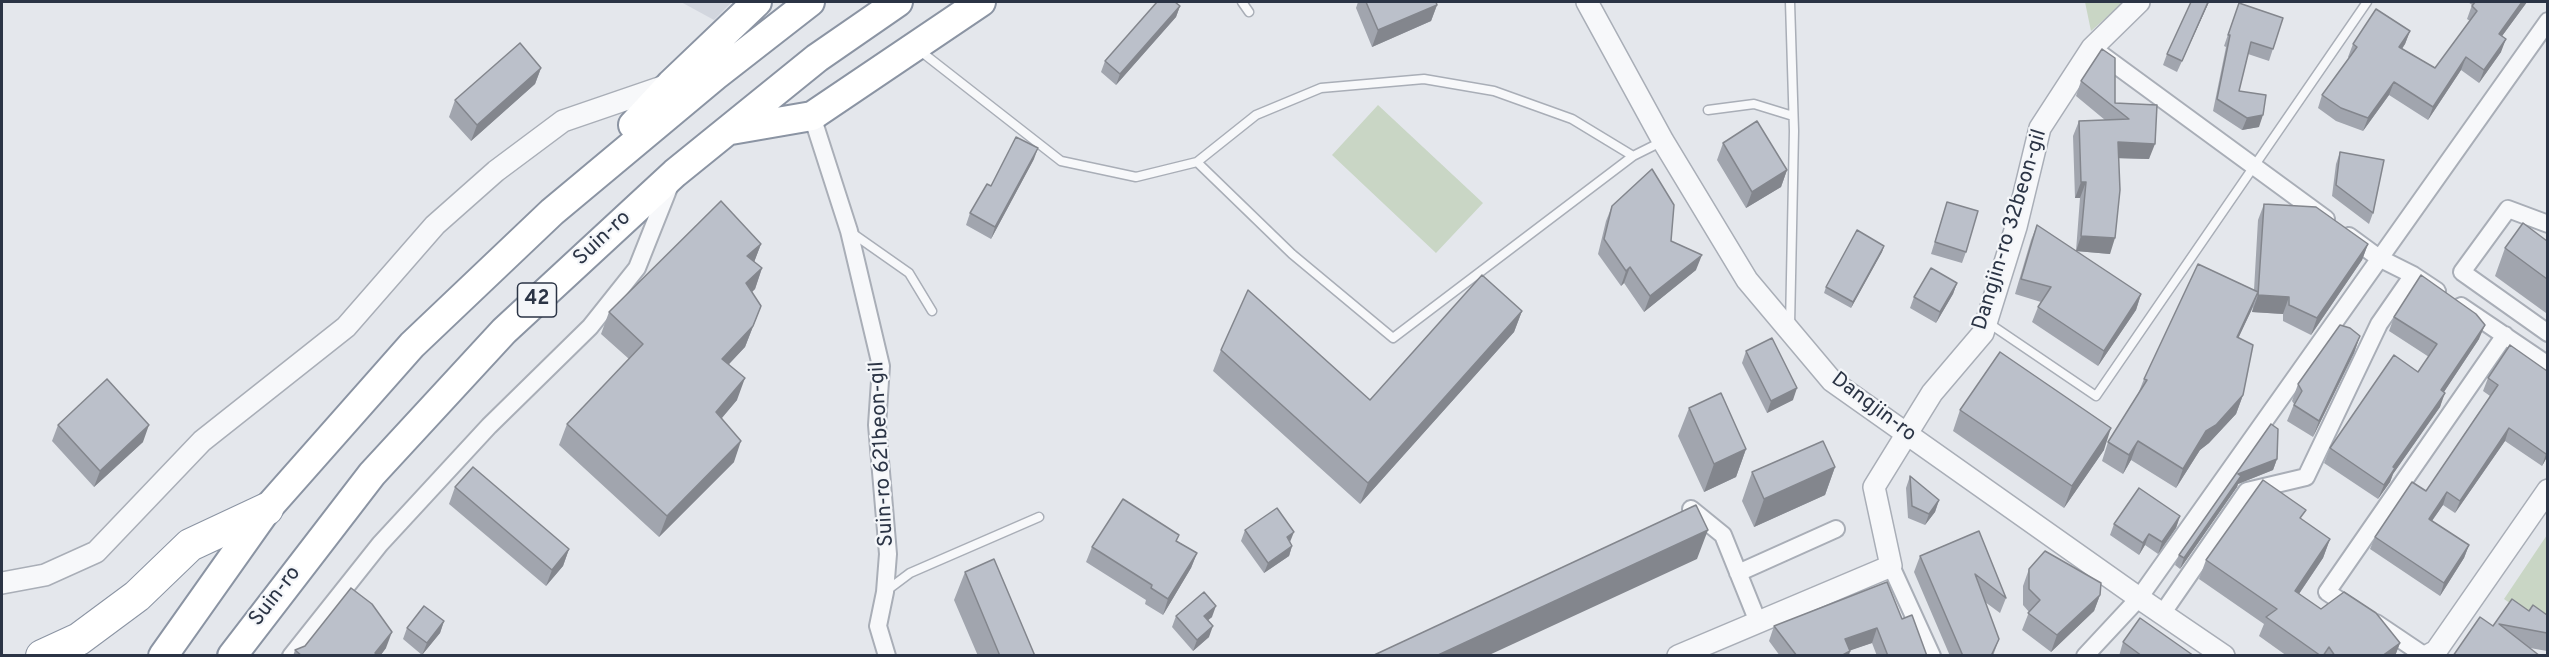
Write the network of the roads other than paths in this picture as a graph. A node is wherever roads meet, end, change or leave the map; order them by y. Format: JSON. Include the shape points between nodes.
{"nodes":[{"id":1,"x":757,"y":2,"type":"edge"},
{"id":2,"x":810,"y":2,"type":"edge"},
{"id":3,"x":898,"y":2,"type":"edge"},
{"id":4,"x":981,"y":2,"type":"edge"},
{"id":5,"x":1242,"y":2,"type":"edge"},
{"id":6,"x":1587,"y":2,"type":"edge"},
{"id":7,"x":1790,"y":2,"type":"edge"},
{"id":8,"x":2139,"y":2,"type":"edge"},
{"id":9,"x":2367,"y":2,"type":"edge"},
{"id":10,"x":1249,"y":12,"type":"dead end"},
{"id":11,"x":2547,"y":21,"type":"edge"},
{"id":12,"x":915,"y":46,"type":"junction"},
{"id":13,"x":2092,"y":48,"type":"junction"},
{"id":14,"x":671,"y":84,"type":"junction"},
{"id":15,"x":1708,"y":110,"type":"dead end"},
{"id":16,"x":812,"y":116,"type":"junction"},
{"id":17,"x":1793,"y":116,"type":"junction"},
{"id":18,"x":729,"y":131,"type":"junction"},
{"id":19,"x":1663,"y":141,"type":"junction"},
{"id":20,"x":1633,"y":156,"type":"junction"},
{"id":21,"x":1197,"y":162,"type":"junction"},
{"id":22,"x":2252,"y":165,"type":"junction"},
{"id":23,"x":675,"y":173,"type":"junction"},
{"id":24,"x":552,"y":212,"type":"junction"},
{"id":25,"x":2547,"y":224,"type":"edge"},
{"id":26,"x":849,"y":231,"type":"junction"},
{"id":27,"x":2379,"y":258,"type":"junction"},
{"id":28,"x":2413,"y":275,"type":"junction"},
{"id":29,"x":932,"y":311,"type":"dead end"},
{"id":30,"x":1987,"y":322,"type":"junction"},
{"id":31,"x":1790,"y":330,"type":"junction"},
{"id":32,"x":2547,"y":333,"type":"edge"},
{"id":33,"x":2505,"y":335,"type":"junction"},
{"id":34,"x":2547,"y":365,"type":"edge"},
{"id":35,"x":1908,"y":434,"type":"junction"},
{"id":36,"x":2547,"y":490,"type":"edge"},
{"id":37,"x":267,"y":509,"type":"junction"},
{"id":38,"x":1691,"y":509,"type":"edge"},
{"id":39,"x":1039,"y":518,"type":"dead end"},
{"id":40,"x":1836,"y":529,"type":"dead end"},
{"id":41,"x":1891,"y":566,"type":"junction"},
{"id":42,"x":1738,"y":573,"type":"junction"},
{"id":43,"x":2,"y":583,"type":"edge"},
{"id":44,"x":885,"y":592,"type":"junction"},
{"id":45,"x":2139,"y":598,"type":"junction"},
{"id":46,"x":2162,"y":614,"type":"junction"},
{"id":47,"x":1758,"y":622,"type":"junction"},
{"id":48,"x":42,"y":656,"type":"edge"},
{"id":49,"x":163,"y":656,"type":"edge"},
{"id":50,"x":232,"y":656,"type":"edge"},
{"id":51,"x":291,"y":656,"type":"edge"},
{"id":52,"x":887,"y":656,"type":"edge"},
{"id":53,"x":1678,"y":656,"type":"edge"},
{"id":54,"x":1932,"y":656,"type":"edge"},
{"id":55,"x":2085,"y":656,"type":"edge"},
{"id":56,"x":2224,"y":656,"type":"edge"},
{"id":57,"x":2426,"y":656,"type":"edge"}],
"edges":[{"from":1,"to":14,"type":"highway"},
{"from":2,"to":24,"type":"highway","number":"42"},
{"from":3,"to":18,"type":"highway","name":"Suin-ro","number":"42","via":[[817,58]]},
{"from":4,"to":12,"type":"highway"},
{"from":5,"to":10,"type":"lane"},
{"from":6,"to":19,"type":"street","name":"Dangjin-ro"},
{"from":7,"to":17,"type":"lane"},
{"from":8,"to":13,"type":"street","name":"Dangjin-ro 32beon-gil"},
{"from":9,"to":22,"type":"lane"},
{"from":11,"to":27,"type":"street"},
{"from":12,"to":16,"type":"highway"},
{"from":12,"to":21,"type":"lane","via":[[1061,161],[1136,177]]},
{"from":13,"to":22,"type":"street"},
{"from":13,"to":30,"type":"street","name":"Dangjin-ro 32beon-gil","via":[[2040,128]]},
{"from":14,"to":24,"type":"highway"},
{"from":14,"to":43,"type":"street","via":[[563,121],[553,128],[435,225],[346,327],[202,441],[96,552],[45,575]]},
{"from":15,"to":17,"type":"lane","via":[[1754,104]]},
{"from":16,"to":18,"type":"highway"},
{"from":16,"to":26,"type":"street","name":"Suin-ro 621beon-gil"},
{"from":17,"to":31,"type":"lane"},
{"from":18,"to":23,"type":"highway","name":"Suin-ro","number":"42"},
{"from":19,"to":20,"type":"lane"},
{"from":19,"to":31,"type":"street","name":"Dangjin-ro","via":[[1747,280]]},
{"from":20,"to":21,"type":"lane","via":[[1572,119],[1494,91],[1424,79],[1321,88],[1256,116]]},
{"from":20,"to":21,"type":"lane","via":[[1393,338],[1292,254]]},
{"from":22,"to":27,"type":"street"},
{"from":22,"to":30,"type":"lane","via":[[2096,396]]},
{"from":23,"to":50,"type":"highway","name":"Suin-ro","number":"42","via":[[504,331],[380,466]]},
{"from":23,"to":51,"type":"street","via":[[631,276],[590,327],[489,426],[380,544]]},
{"from":24,"to":37,"type":"highway","number":"42","via":[[412,345]]},
{"from":25,"to":32,"type":"street","via":[[2508,209],[2462,272]]},
{"from":26,"to":29,"type":"lane","via":[[909,273]]},
{"from":26,"to":44,"type":"street","name":"Suin-ro 621beon-gil","via":[[881,366],[877,425],[888,554]]},
{"from":27,"to":28,"type":"street"},
{"from":27,"to":45,"type":"street"},
{"from":28,"to":33,"type":"street"},
{"from":28,"to":46,"type":"street","via":[[2379,324],[2306,477],[2247,491]]},
{"from":30,"to":35,"type":"street","name":"Dangjin-ro 32beon-gil","via":[[1983,333],[1932,393]]},
{"from":31,"to":35,"type":"street","name":"Dangjin-ro","via":[[1832,381]]},
{"from":33,"to":34,"type":"street"},
{"from":33,"to":57,"type":"street","via":[[2327,592]]},
{"from":35,"to":41,"type":"street","name":"Dangjin-ro 32beon-gil","via":[[1875,486]]},
{"from":35,"to":45,"type":"street","name":"Dangjin-ro"},
{"from":36,"to":57,"type":"street","via":[[2436,651]]},
{"from":37,"to":48,"type":"highway","via":[[190,545],[137,596],[78,639]]},
{"from":37,"to":49,"type":"highway","number":"42"},
{"from":38,"to":42,"type":"street","via":[[1723,535]]},
{"from":39,"to":44,"type":"lane","via":[[910,573]]},
{"from":40,"to":42,"type":"street"},
{"from":41,"to":47,"type":"street"},
{"from":41,"to":54,"type":"street"},
{"from":42,"to":47,"type":"street"},
{"from":44,"to":52,"type":"street","name":"Suin-ro 621beon-gil","via":[[878,626]]},
{"from":45,"to":46,"type":"street","name":"Dangjin-ro"},
{"from":45,"to":55,"type":"street"},
{"from":46,"to":56,"type":"street","name":"Dangjin-ro"},
{"from":47,"to":53,"type":"street"}]}
